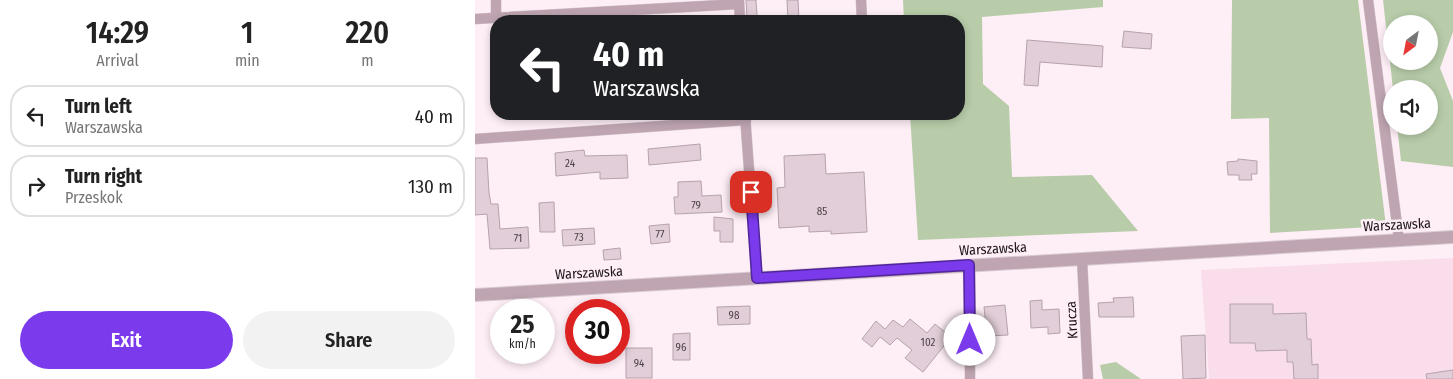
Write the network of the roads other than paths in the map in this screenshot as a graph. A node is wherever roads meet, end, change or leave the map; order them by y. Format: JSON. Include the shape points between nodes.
{"nodes":[{"id":1,"x":496,"y":0,"type":"edge"},
{"id":2,"x":861,"y":0,"type":"edge"},
{"id":3,"x":1367,"y":0,"type":"edge"},
{"id":4,"x":739,"y":2,"type":"edge"},
{"id":5,"x":496,"y":15,"type":"edge"},
{"id":6,"x":528,"y":15,"type":"edge"},
{"id":7,"x":740,"y":15,"type":"edge"},
{"id":8,"x":862,"y":15,"type":"edge"},
{"id":9,"x":490,"y":18,"type":"edge"},
{"id":10,"x":475,"y":19,"type":"edge"},
{"id":11,"x":708,"y":120,"type":"edge"},
{"id":12,"x":745,"y":120,"type":"edge"},
{"id":13,"x":475,"y":139,"type":"edge"},
{"id":14,"x":1453,"y":237,"type":"edge"},
{"id":15,"x":1399,"y":240,"type":"junction"},
{"id":16,"x":1082,"y":259,"type":"junction"},
{"id":17,"x":969,"y":265,"type":"junction"},
{"id":18,"x":757,"y":278,"type":"junction"},
{"id":19,"x":475,"y":295,"type":"edge"},
{"id":20,"x":970,"y":379,"type":"edge"},
{"id":21,"x":1088,"y":379,"type":"edge"}],
"edges":[{"from":1,"to":5,"type":"street"},
{"from":2,"to":8,"type":"street"},
{"from":3,"to":15,"type":"street"},
{"from":4,"to":6,"type":"street"},
{"from":4,"to":7,"type":"street"},
{"from":9,"to":10,"type":"street"},
{"from":11,"to":13,"type":"street"},
{"from":12,"to":18,"type":"street"},
{"from":14,"to":15,"type":"street","name":"Warszawska"},
{"from":15,"to":16,"type":"street","name":"Warszawska"},
{"from":16,"to":17,"type":"street","name":"Warszawska"},
{"from":16,"to":21,"type":"street","name":"Krucza"},
{"from":17,"to":18,"type":"street","name":"Warszawska"},
{"from":17,"to":20,"type":"street"},
{"from":18,"to":19,"type":"street","name":"Warszawska"}]}
